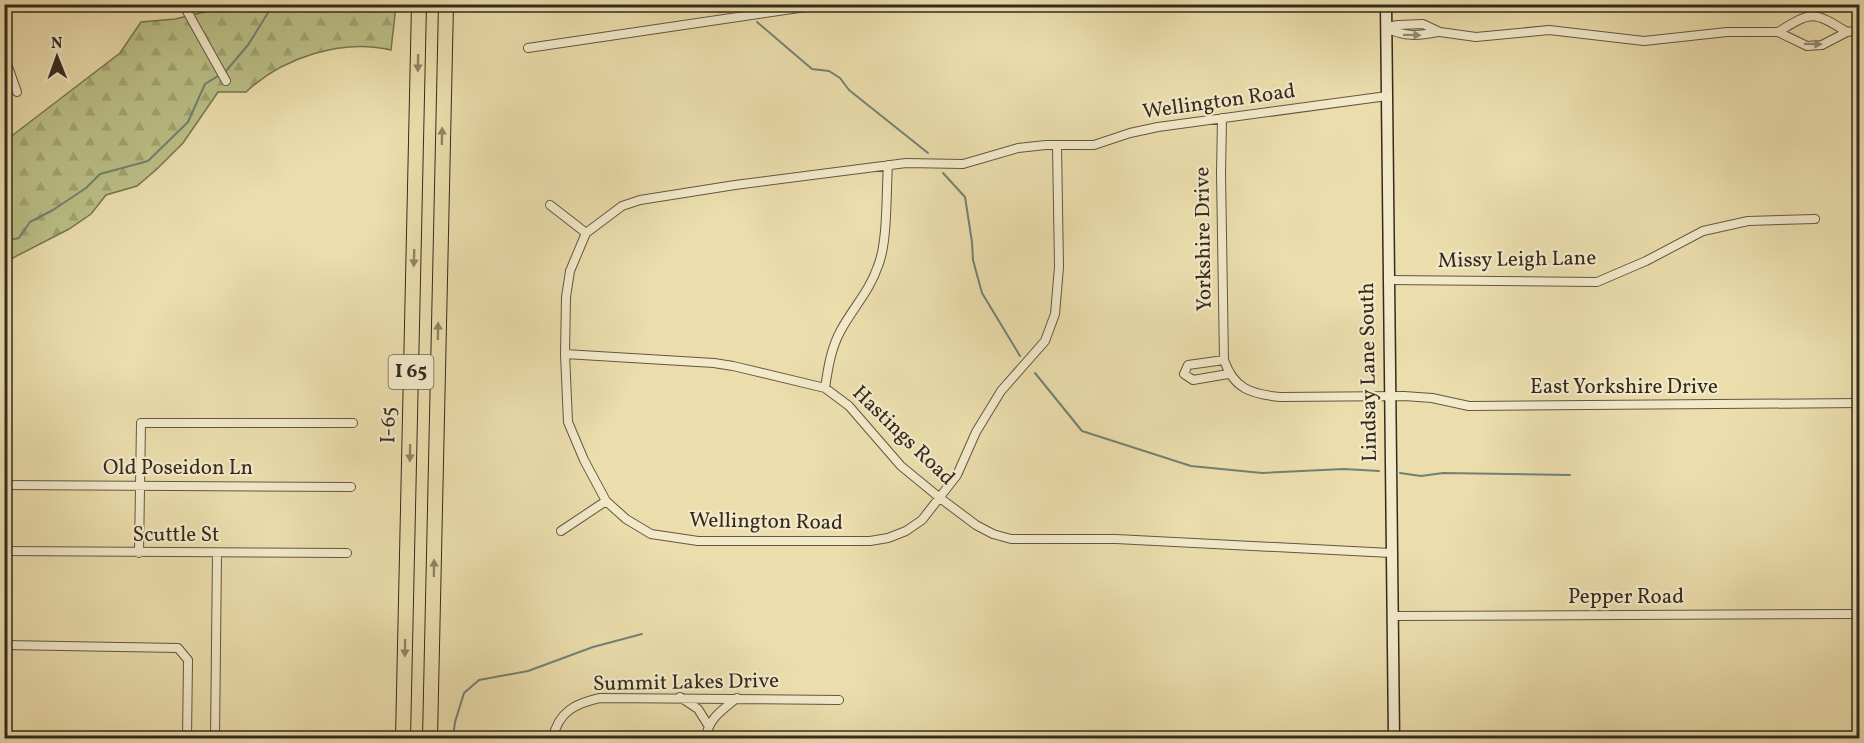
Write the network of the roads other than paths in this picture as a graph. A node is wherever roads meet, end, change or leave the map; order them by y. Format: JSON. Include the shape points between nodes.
{"nodes":[{"id":1,"x":7,"y":4,"type":"edge"},
{"id":2,"x":183,"y":4,"type":"edge"},
{"id":3,"x":419,"y":4,"type":"edge"},
{"id":4,"x":446,"y":4,"type":"edge"},
{"id":5,"x":826,"y":4,"type":"edge"},
{"id":6,"x":1386,"y":4,"type":"edge"},
{"id":7,"x":1386,"y":27,"type":"junction"},
{"id":8,"x":1860,"y":30,"type":"edge"},
{"id":9,"x":1778,"y":32,"type":"junction"},
{"id":10,"x":1847,"y":32,"type":"junction"},
{"id":11,"x":6,"y":36,"type":"edge"},
{"id":12,"x":528,"y":48,"type":"dead end"},
{"id":13,"x":225,"y":81,"type":"dead end"},
{"id":14,"x":17,"y":92,"type":"dead end"},
{"id":15,"x":1387,"y":96,"type":"junction"},
{"id":16,"x":1222,"y":118,"type":"junction"},
{"id":17,"x":1057,"y":146,"type":"junction"},
{"id":18,"x":888,"y":165,"type":"junction"},
{"id":19,"x":550,"y":205,"type":"dead end"},
{"id":20,"x":1815,"y":219,"type":"dead end"},
{"id":21,"x":586,"y":233,"type":"junction"},
{"id":22,"x":1388,"y":280,"type":"junction"},
{"id":23,"x":565,"y":354,"type":"junction"},
{"id":24,"x":1224,"y":360,"type":"junction"},
{"id":25,"x":1228,"y":374,"type":"junction"},
{"id":26,"x":825,"y":388,"type":"junction"},
{"id":27,"x":1389,"y":396,"type":"junction"},
{"id":28,"x":1860,"y":403,"type":"edge"},
{"id":29,"x":353,"y":423,"type":"dead end"},
{"id":30,"x":4,"y":485,"type":"edge"},
{"id":31,"x":140,"y":485,"type":"junction"},
{"id":32,"x":351,"y":487,"type":"dead end"},
{"id":33,"x":940,"y":498,"type":"junction"},
{"id":34,"x":606,"y":501,"type":"junction"},
{"id":35,"x":561,"y":531,"type":"dead end"},
{"id":36,"x":4,"y":551,"type":"edge"},
{"id":37,"x":139,"y":553,"type":"junction"},
{"id":38,"x":217,"y":553,"type":"junction"},
{"id":39,"x":1391,"y":553,"type":"junction"},
{"id":40,"x":347,"y":554,"type":"dead end"},
{"id":41,"x":1860,"y":614,"type":"edge"},
{"id":42,"x":1393,"y":615,"type":"junction"},
{"id":43,"x":4,"y":645,"type":"edge"},
{"id":44,"x":680,"y":697,"type":"junction"},
{"id":45,"x":737,"y":698,"type":"junction"},
{"id":46,"x":839,"y":700,"type":"dead end"},
{"id":47,"x":708,"y":725,"type":"junction"},
{"id":48,"x":187,"y":738,"type":"edge"},
{"id":49,"x":214,"y":738,"type":"edge"},
{"id":50,"x":403,"y":738,"type":"edge"},
{"id":51,"x":430,"y":738,"type":"edge"},
{"id":52,"x":553,"y":738,"type":"edge"},
{"id":53,"x":706,"y":738,"type":"edge"},
{"id":54,"x":1394,"y":738,"type":"edge"}],
"edges":[{"from":1,"to":11,"type":"street"},
{"from":2,"to":13,"type":"street"},
{"from":3,"to":50,"type":"highway","name":"I-65","number":"I 65","one_way":true},
{"from":51,"to":4,"type":"highway","number":"I 65","one_way":true},
{"from":5,"to":12,"type":"street"},
{"from":6,"to":7,"type":"street","name":"Lindsay Lane South"},
{"from":7,"to":9,"type":"street","via":[[1423,24],[1440,32],[1476,37],[1549,30],[1644,41],[1727,32]]},
{"from":7,"to":15,"type":"street","name":"Lindsay Lane South"},
{"from":8,"to":10,"type":"street"},
{"from":9,"to":10,"type":"street","one_way":true,"via":[[1807,46],[1822,45]]},
{"from":9,"to":10,"type":"street","via":[[1802,17],[1822,16]]},
{"from":11,"to":14,"type":"street","via":[[6,61]]},
{"from":15,"to":16,"type":"street","name":"Wellington Road"},
{"from":15,"to":22,"type":"street","name":"Lindsay Lane South"},
{"from":16,"to":17,"type":"street","name":"Wellington Road","via":[[1130,133],[1094,145]]},
{"from":16,"to":24,"type":"street","name":"Yorkshire Drive"},
{"from":17,"to":18,"type":"street","name":"Wellington Road","via":[[1018,148],[963,164]]},
{"from":17,"to":33,"type":"street","name":"Wellington Road","via":[[1059,267],[1055,314],[1045,341],[1001,391],[976,432],[957,476]]},
{"from":18,"to":21,"type":"street","name":"Wellington Road","via":[[640,200],[622,206]]},
{"from":18,"to":26,"type":"street","via":[[879,264],[840,331]]},
{"from":19,"to":21,"type":"street"},
{"from":20,"to":22,"type":"street","name":"Missy Leigh Lane","via":[[1748,220],[1703,231],[1597,282]]},
{"from":21,"to":23,"type":"street","name":"Wellington Road","via":[[570,271]]},
{"from":22,"to":27,"type":"street","name":"Lindsay Lane South"},
{"from":23,"to":26,"type":"street","name":"Hastings Road","via":[[714,363]]},
{"from":23,"to":34,"type":"street","name":"Wellington Road","via":[[568,422]]},
{"from":24,"to":25,"type":"street","name":"Yorkshire Drive"},
{"from":24,"to":25,"type":"street","via":[[1188,364],[1184,374],[1193,380]]},
{"from":25,"to":27,"type":"street","via":[[1244,389],[1261,395]]},
{"from":26,"to":33,"type":"street","name":"Hastings Road","via":[[849,406],[902,466]]},
{"from":27,"to":28,"type":"street","name":"East Yorkshire Drive","via":[[1432,398],[1469,406]]},
{"from":27,"to":39,"type":"street","name":"Lindsay Lane South"},
{"from":29,"to":31,"type":"street","via":[[141,423]]},
{"from":30,"to":31,"type":"street","name":"Old Poseidon Ln"},
{"from":31,"to":32,"type":"street","name":"Old Poseidon Ln"},
{"from":31,"to":37,"type":"street"},
{"from":33,"to":34,"type":"street","name":"Wellington Road","via":[[922,520],[906,531],[888,538],[841,542],[698,541],[651,534]]},
{"from":33,"to":39,"type":"street","name":"Hastings Road","via":[[976,525],[1021,541],[1116,539]]},
{"from":34,"to":35,"type":"street"},
{"from":36,"to":37,"type":"street","name":"Scuttle St"},
{"from":37,"to":38,"type":"street","name":"Scuttle St"},
{"from":38,"to":40,"type":"street","name":"Scuttle St"},
{"from":38,"to":49,"type":"street"},
{"from":39,"to":42,"type":"street","name":"Lindsay Lane South"},
{"from":41,"to":42,"type":"street","name":"Pepper Road"},
{"from":42,"to":54,"type":"street","name":"Lindsay Lane South"},
{"from":43,"to":48,"type":"street","via":[[178,648],[188,660]]},
{"from":44,"to":45,"type":"street","name":"Summit Lakes Drive"},
{"from":44,"to":47,"type":"street","via":[[698,709]]},
{"from":44,"to":52,"type":"street","name":"Summit Lakes Drive","via":[[600,698],[581,702],[565,713]]},
{"from":45,"to":46,"type":"street","name":"Summit Lakes Drive"},
{"from":45,"to":47,"type":"street"},
{"from":47,"to":53,"type":"street"}]}
